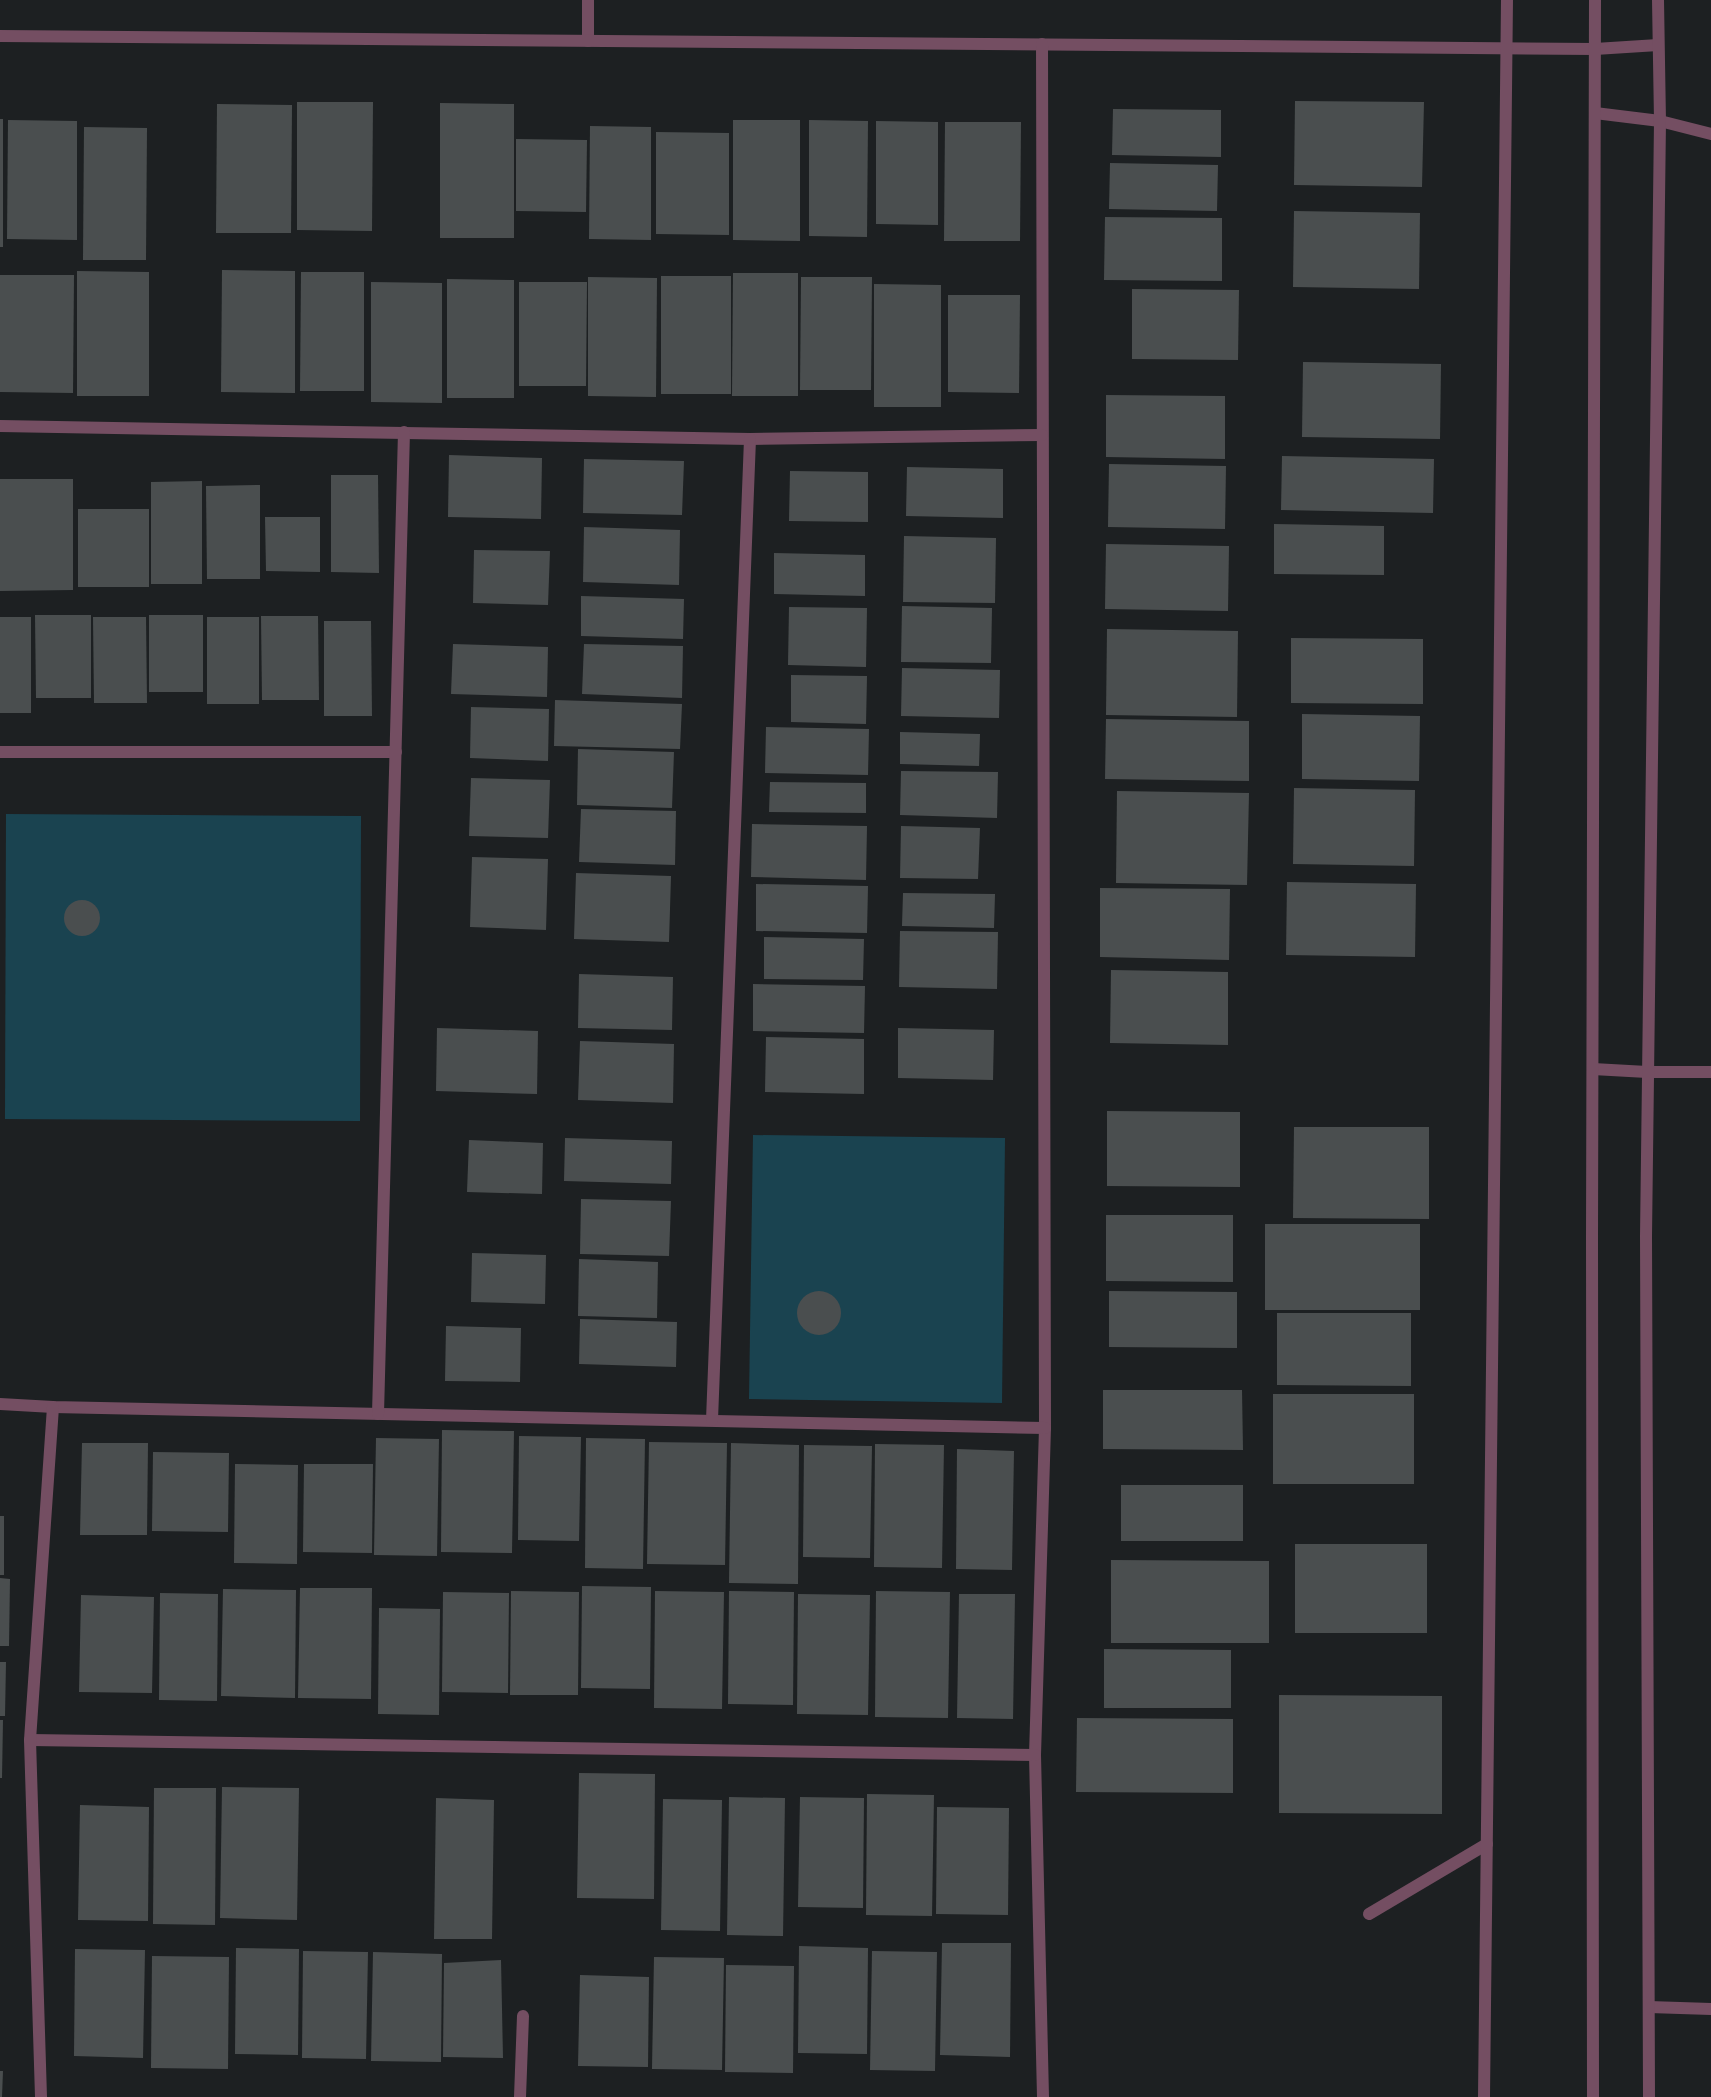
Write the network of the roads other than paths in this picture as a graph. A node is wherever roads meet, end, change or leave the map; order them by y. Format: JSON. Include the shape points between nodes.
{"nodes":[{"id":1,"x":588,"y":0,"type":"edge"},
{"id":2,"x":1506,"y":0,"type":"edge"},
{"id":3,"x":1595,"y":0,"type":"edge"},
{"id":4,"x":1658,"y":0,"type":"edge"},
{"id":5,"x":0,"y":36,"type":"edge"},
{"id":6,"x":588,"y":41,"type":"junction"},
{"id":7,"x":1042,"y":44,"type":"junction"},
{"id":8,"x":1658,"y":45,"type":"junction"},
{"id":9,"x":1507,"y":48,"type":"junction"},
{"id":10,"x":1595,"y":48,"type":"junction"},
{"id":11,"x":1595,"y":113,"type":"junction"},
{"id":12,"x":1660,"y":121,"type":"junction"},
{"id":13,"x":1711,"y":134,"type":"edge"},
{"id":14,"x":0,"y":426,"type":"edge"},
{"id":15,"x":404,"y":432,"type":"junction"},
{"id":16,"x":1042,"y":435,"type":"junction"},
{"id":17,"x":750,"y":439,"type":"junction"},
{"id":18,"x":0,"y":752,"type":"edge"},
{"id":19,"x":396,"y":752,"type":"junction"},
{"id":20,"x":1593,"y":1069,"type":"junction"},
{"id":21,"x":1648,"y":1072,"type":"junction"},
{"id":22,"x":1711,"y":1072,"type":"edge"},
{"id":23,"x":0,"y":1404,"type":"edge"},
{"id":24,"x":53,"y":1407,"type":"junction"},
{"id":25,"x":378,"y":1414,"type":"junction"},
{"id":26,"x":712,"y":1420,"type":"junction"},
{"id":27,"x":1045,"y":1428,"type":"junction"},
{"id":28,"x":30,"y":1740,"type":"junction"},
{"id":29,"x":1035,"y":1755,"type":"junction"},
{"id":30,"x":1487,"y":1844,"type":"junction"},
{"id":31,"x":1369,"y":1914,"type":"dead end"},
{"id":32,"x":1649,"y":2007,"type":"junction"},
{"id":33,"x":1711,"y":2009,"type":"edge"},
{"id":34,"x":522,"y":2016,"type":"dead end"},
{"id":35,"x":41,"y":2097,"type":"edge"},
{"id":36,"x":520,"y":2097,"type":"edge"},
{"id":37,"x":1043,"y":2097,"type":"edge"},
{"id":38,"x":1484,"y":2097,"type":"edge"},
{"id":39,"x":1593,"y":2097,"type":"edge"},
{"id":40,"x":1649,"y":2097,"type":"edge"}],
"edges":[{"from":1,"to":6,"type":"street"},
{"from":2,"to":9,"type":"street"},
{"from":3,"to":10,"type":"street"},
{"from":4,"to":8,"type":"street"},
{"from":5,"to":6,"type":"street"},
{"from":6,"to":7,"type":"street"},
{"from":7,"to":9,"type":"street"},
{"from":7,"to":16,"type":"street"},
{"from":8,"to":10,"type":"street"},
{"from":8,"to":12,"type":"street"},
{"from":9,"to":10,"type":"street"},
{"from":9,"to":30,"type":"street"},
{"from":10,"to":11,"type":"street"},
{"from":11,"to":12,"type":"street"},
{"from":11,"to":20,"type":"street"},
{"from":12,"to":13,"type":"street"},
{"from":12,"to":21,"type":"street"},
{"from":14,"to":15,"type":"street"},
{"from":15,"to":17,"type":"street"},
{"from":15,"to":19,"type":"street"},
{"from":16,"to":17,"type":"street"},
{"from":16,"to":27,"type":"street"},
{"from":17,"to":26,"type":"street"},
{"from":18,"to":19,"type":"street"},
{"from":19,"to":25,"type":"street"},
{"from":20,"to":21,"type":"street"},
{"from":20,"to":39,"type":"street"},
{"from":21,"to":22,"type":"street"},
{"from":21,"to":32,"type":"street"},
{"from":23,"to":24,"type":"street"},
{"from":24,"to":25,"type":"street"},
{"from":24,"to":28,"type":"street"},
{"from":25,"to":26,"type":"street"},
{"from":26,"to":27,"type":"street"},
{"from":27,"to":29,"type":"street"},
{"from":28,"to":29,"type":"street"},
{"from":28,"to":35,"type":"street"},
{"from":29,"to":37,"type":"street"},
{"from":30,"to":31,"type":"street"},
{"from":30,"to":38,"type":"street"},
{"from":32,"to":33,"type":"street"},
{"from":32,"to":40,"type":"street"},
{"from":34,"to":36,"type":"street"}]}
